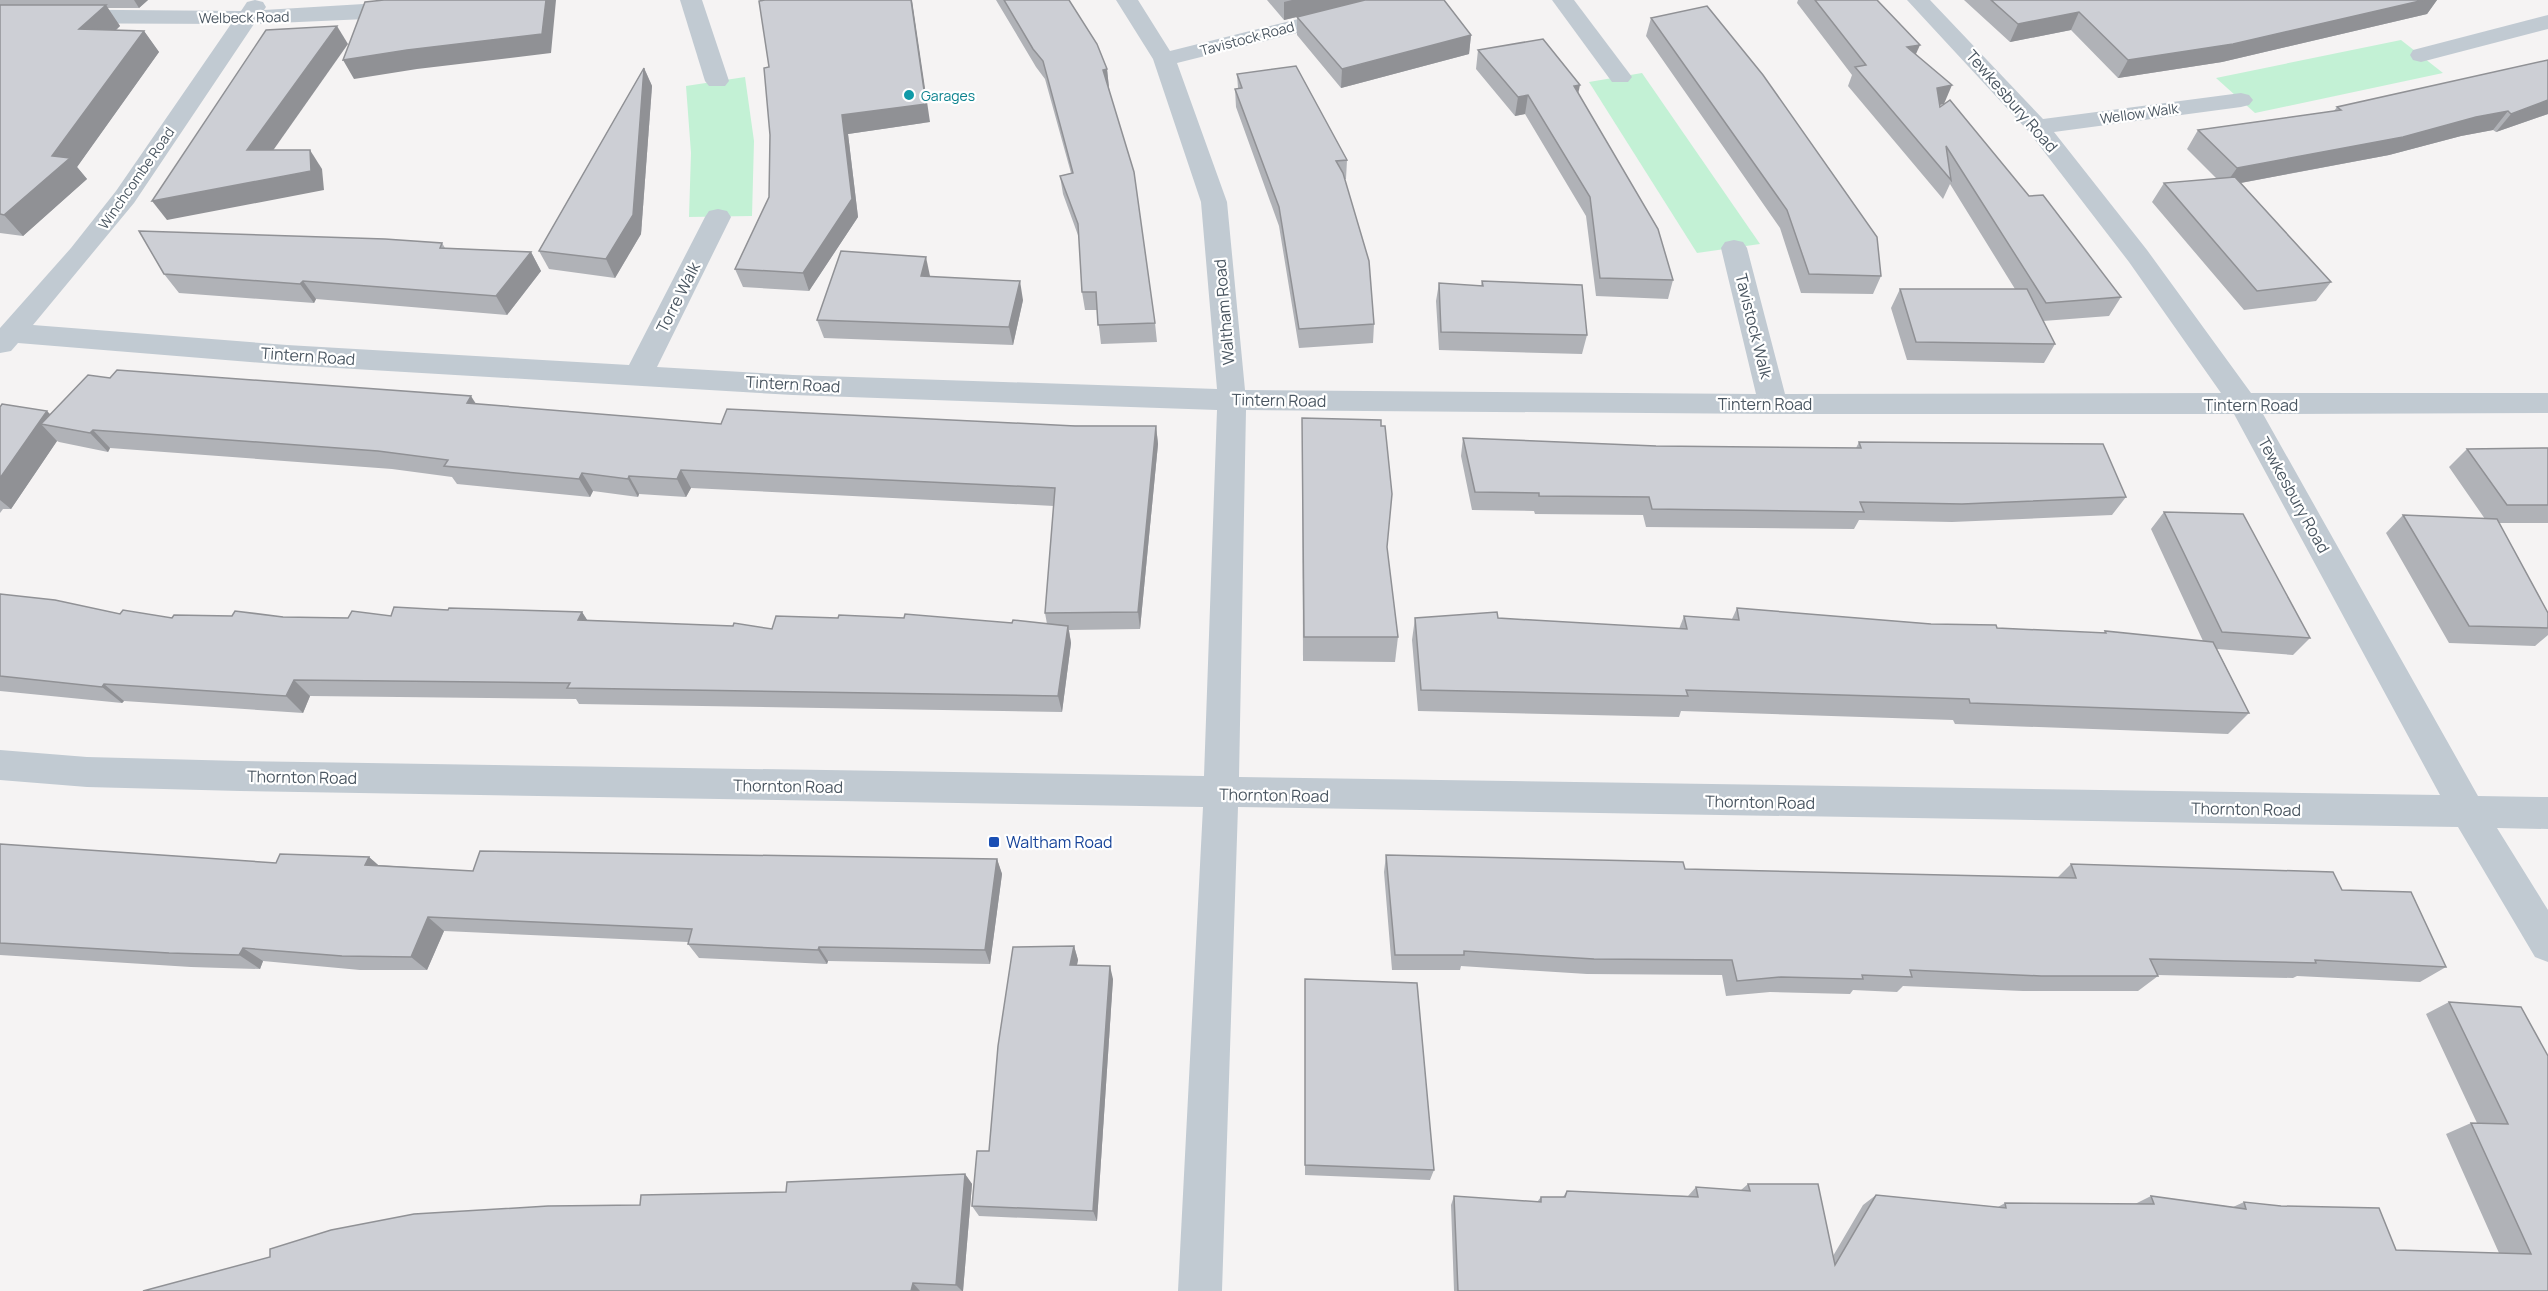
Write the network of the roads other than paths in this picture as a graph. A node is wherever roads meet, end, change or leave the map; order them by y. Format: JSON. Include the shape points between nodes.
{"nodes":[{"id":1,"x":488,"y":0,"type":"edge"},
{"id":2,"x":691,"y":0,"type":"edge"},
{"id":3,"x":1127,"y":0,"type":"edge"},
{"id":4,"x":1401,"y":0,"type":"edge"},
{"id":5,"x":1563,"y":0,"type":"edge"},
{"id":6,"x":1918,"y":0,"type":"edge"},
{"id":7,"x":2540,"y":0,"type":"edge"},
{"id":8,"x":2548,"y":5,"type":"edge"},
{"id":9,"x":253,"y":9,"type":"edge"},
{"id":10,"x":0,"y":15,"type":"edge"},
{"id":11,"x":2548,"y":22,"type":"edge"},
{"id":12,"x":2421,"y":55,"type":"dead end"},
{"id":13,"x":1164,"y":59,"type":"junction"},
{"id":14,"x":1620,"y":77,"type":"dead end"},
{"id":15,"x":717,"y":81,"type":"dead end"},
{"id":16,"x":2241,"y":100,"type":"dead end"},
{"id":17,"x":2037,"y":127,"type":"junction"},
{"id":18,"x":718,"y":217,"type":"dead end"},
{"id":19,"x":1734,"y":248,"type":"dead end"},
{"id":20,"x":6,"y":340,"type":"edge"},
{"id":21,"x":638,"y":376,"type":"junction"},
{"id":22,"x":1232,"y":400,"type":"junction"},
{"id":23,"x":2548,"y":403,"type":"edge"},
{"id":24,"x":1773,"y":404,"type":"junction"},
{"id":25,"x":2244,"y":405,"type":"junction"},
{"id":26,"x":0,"y":765,"type":"edge"},
{"id":27,"x":1221,"y":794,"type":"junction"},
{"id":28,"x":2468,"y":812,"type":"junction"},
{"id":29,"x":2548,"y":813,"type":"edge"},
{"id":30,"x":2548,"y":944,"type":"edge"},
{"id":31,"x":1200,"y":1291,"type":"edge"}],
"edges":[{"from":1,"to":9,"type":"street","name":"Welbeck Road","via":[[391,12]]},
{"from":2,"to":15,"type":"street"},
{"from":3,"to":13,"type":"street","name":"Waltham Road"},
{"from":4,"to":13,"type":"street","name":"Tavistock Road"},
{"from":5,"to":14,"type":"street"},
{"from":6,"to":17,"type":"street","name":"Tewkesbury Road"},
{"from":7,"to":8,"type":"street"},
{"from":9,"to":10,"type":"street","name":"Welbeck Road"},
{"from":9,"to":20,"type":"street","name":"Winchcombe Road","via":[[126,195]]},
{"from":11,"to":12,"type":"street"},
{"from":13,"to":22,"type":"street","name":"Waltham Road","via":[[1214,202]]},
{"from":16,"to":17,"type":"street","name":"Wellow Walk"},
{"from":17,"to":25,"type":"street","name":"Tewkesbury Road","via":[[2138,256]]},
{"from":18,"to":21,"type":"street","name":"Torre Walk"},
{"from":19,"to":24,"type":"street","name":"Tavistock Walk"},
{"from":20,"to":21,"type":"street","name":"Tintern Road"},
{"from":21,"to":22,"type":"street","name":"Tintern Road"},
{"from":22,"to":24,"type":"street","name":"Tintern Road"},
{"from":22,"to":27,"type":"street","name":"Waltham Road"},
{"from":23,"to":25,"type":"street","name":"Tintern Road"},
{"from":24,"to":25,"type":"street","name":"Tintern Road"},
{"from":25,"to":28,"type":"street","name":"Tewkesbury Road"},
{"from":26,"to":27,"type":"street","name":"Thornton Road","via":[[87,772],[240,776]]},
{"from":27,"to":28,"type":"street","name":"Thornton Road"},
{"from":27,"to":31,"type":"street","name":"Waltham Road"},
{"from":28,"to":29,"type":"street","name":"Thornton Road"},
{"from":28,"to":30,"type":"street","name":"Tewkesbury Road"}]}
